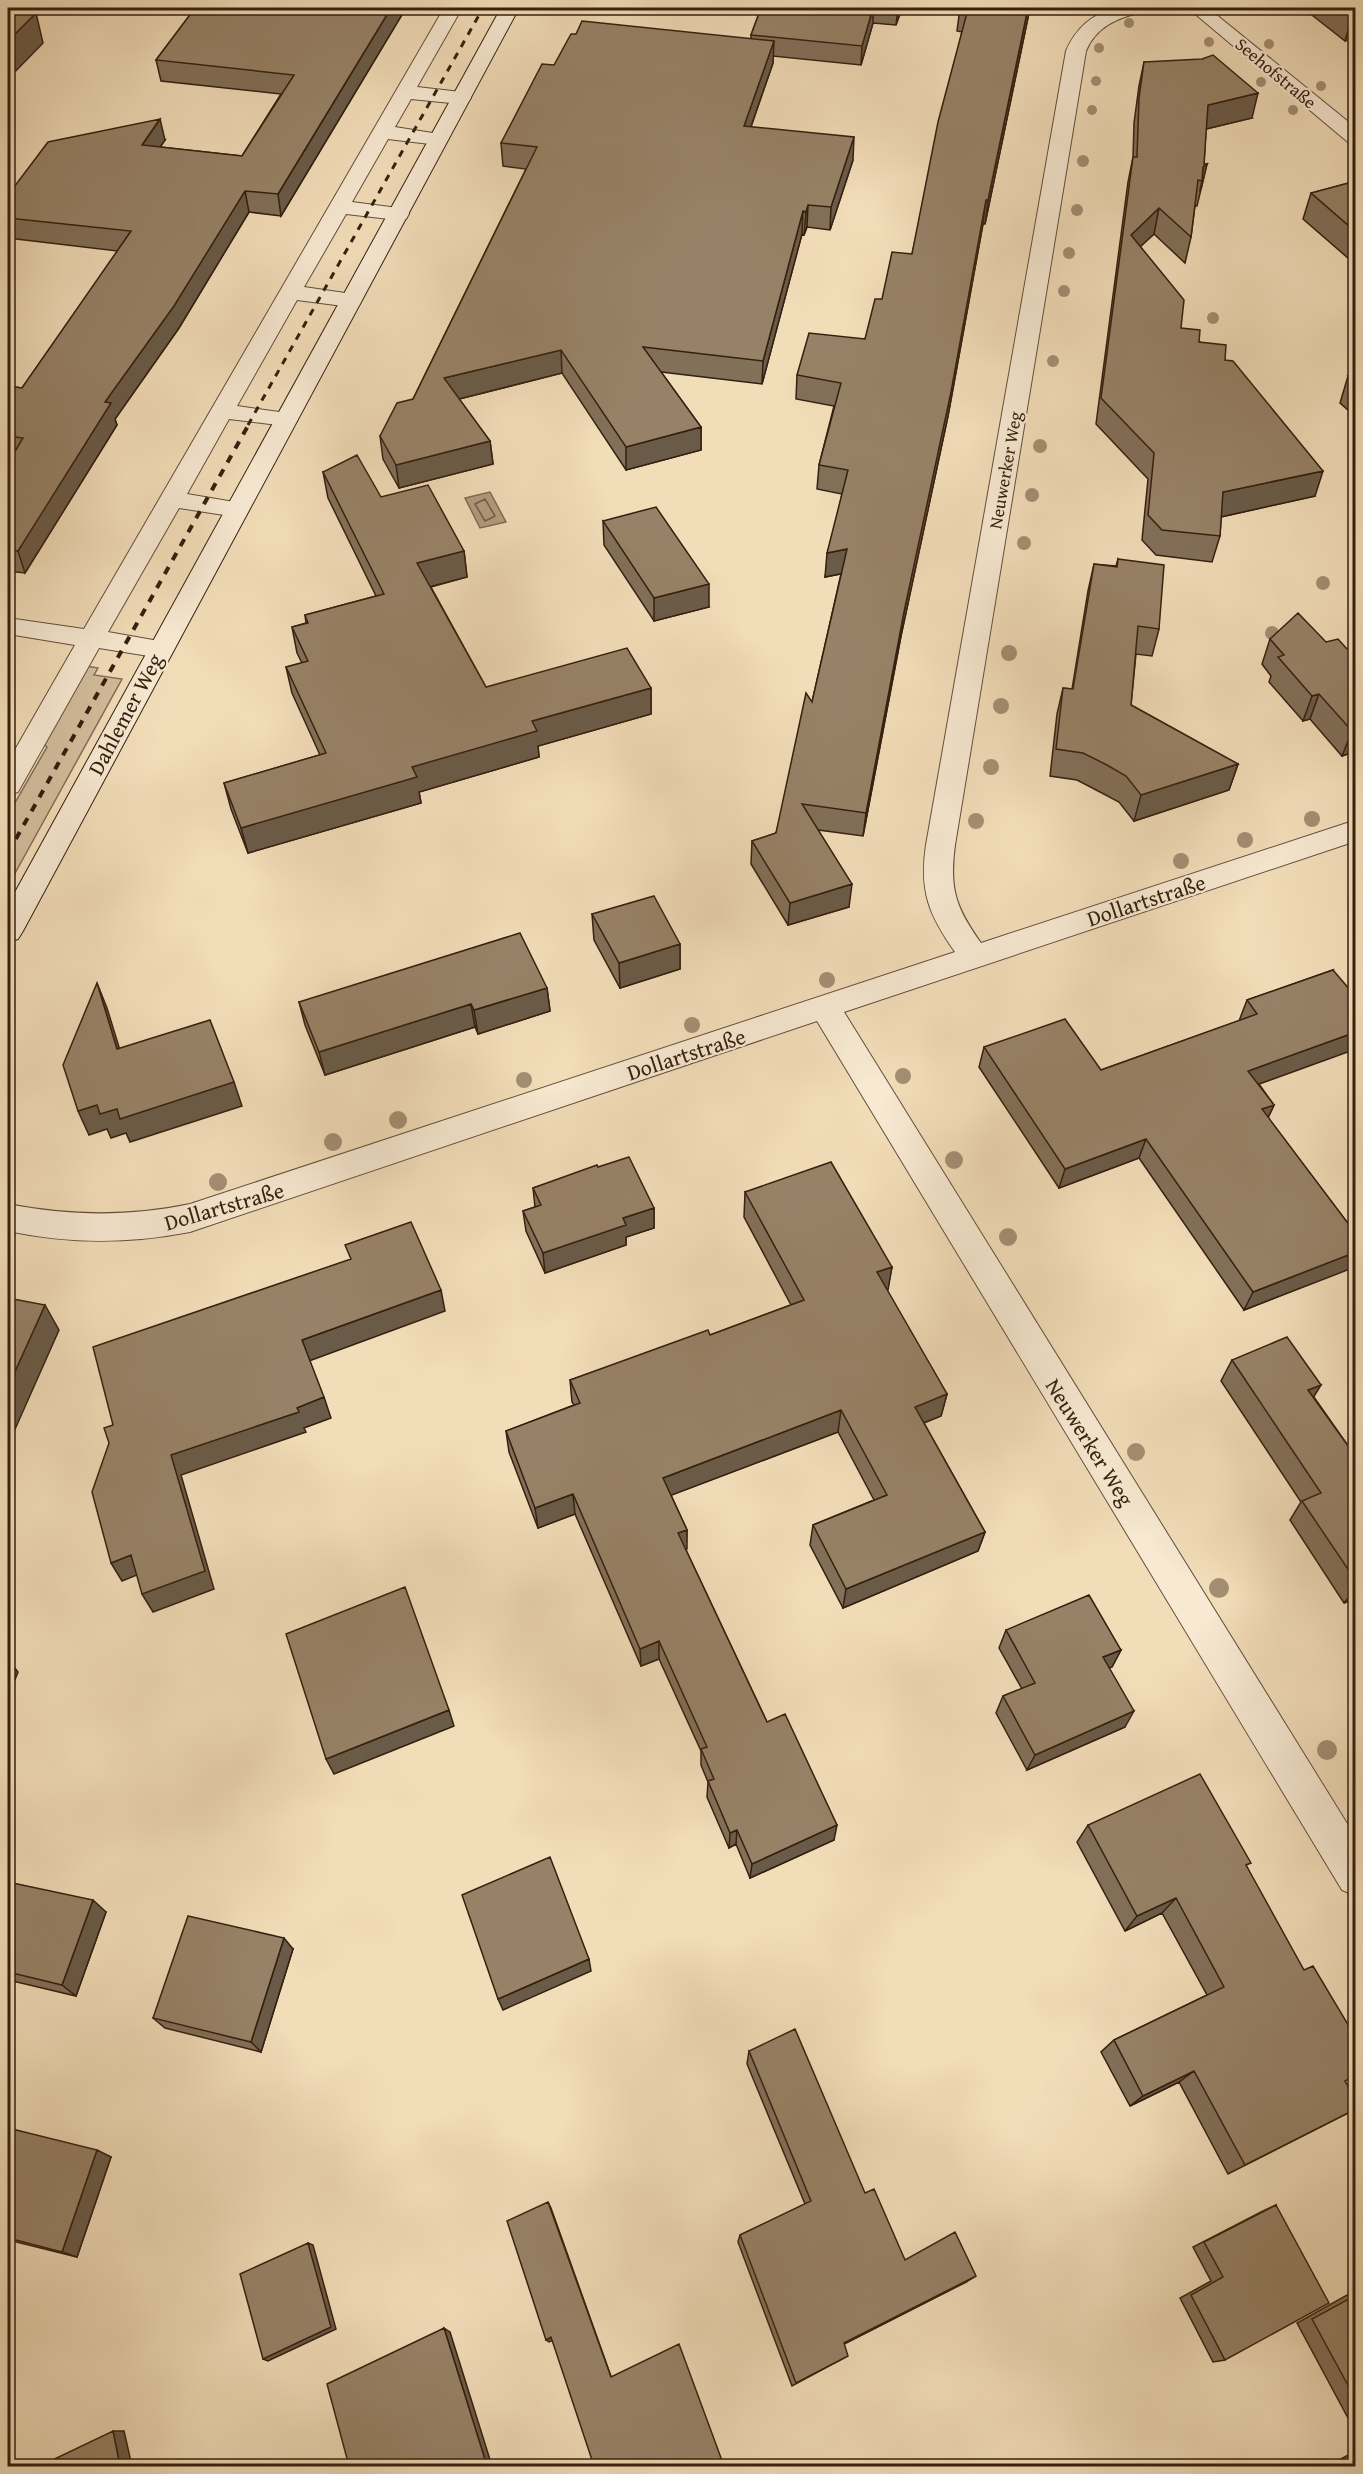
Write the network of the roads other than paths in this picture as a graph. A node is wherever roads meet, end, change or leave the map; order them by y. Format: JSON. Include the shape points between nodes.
{"nodes":[{"id":1,"x":453,"y":8,"type":"edge"},
{"id":2,"x":510,"y":8,"type":"edge"},
{"id":3,"x":1135,"y":8,"type":"edge"},
{"id":4,"x":1197,"y":8,"type":"edge"},
{"id":5,"x":405,"y":92,"type":"junction"},
{"id":6,"x":461,"y":98,"type":"junction"},
{"id":7,"x":382,"y":132,"type":"junction"},
{"id":8,"x":438,"y":139,"type":"junction"},
{"id":9,"x":1356,"y":139,"type":"edge"},
{"id":10,"x":338,"y":207,"type":"junction"},
{"id":11,"x":398,"y":214,"type":"junction"},
{"id":12,"x":290,"y":292,"type":"junction"},
{"id":13,"x":351,"y":300,"type":"junction"},
{"id":14,"x":222,"y":411,"type":"junction"},
{"id":15,"x":286,"y":419,"type":"junction"},
{"id":16,"x":172,"y":499,"type":"junction"},
{"id":17,"x":237,"y":508,"type":"junction"},
{"id":18,"x":8,"y":626,"type":"edge"},
{"id":19,"x":92,"y":639,"type":"junction"},
{"id":20,"x":161,"y":649,"type":"junction"},
{"id":21,"x":8,"y":785,"type":"edge"},
{"id":22,"x":1356,"y":830,"type":"edge"},
{"id":23,"x":10,"y":923,"type":"edge"},
{"id":24,"x":975,"y":957,"type":"junction"},
{"id":25,"x":825,"y":1008,"type":"junction"},
{"id":26,"x":8,"y":1218,"type":"edge"},
{"id":27,"x":1356,"y":1876,"type":"edge"}],
"edges":[{"from":1,"to":5,"type":"street"},
{"from":2,"to":6,"type":"street","name":"Dahlemer Weg"},
{"from":3,"to":24,"type":"street","name":"Neuwerker Weg","via":[[1098,21],[1086,31],[1076,51],[947,809],[938,865],[939,891],[947,915]]},
{"from":4,"to":9,"type":"street","name":"Seehofstraße"},
{"from":5,"to":6,"type":"street"},
{"from":5,"to":7,"type":"street"},
{"from":6,"to":8,"type":"street","name":"Dahlemer Weg"},
{"from":7,"to":8,"type":"street"},
{"from":7,"to":10,"type":"street"},
{"from":8,"to":11,"type":"street","name":"Dahlemer Weg"},
{"from":10,"to":11,"type":"street"},
{"from":10,"to":12,"type":"street"},
{"from":11,"to":13,"type":"street","name":"Dahlemer Weg"},
{"from":12,"to":13,"type":"street"},
{"from":12,"to":14,"type":"street"},
{"from":13,"to":15,"type":"street","name":"Dahlemer Weg"},
{"from":14,"to":15,"type":"street"},
{"from":14,"to":16,"type":"street"},
{"from":15,"to":17,"type":"street","name":"Dahlemer Weg"},
{"from":16,"to":17,"type":"street"},
{"from":16,"to":19,"type":"street"},
{"from":17,"to":20,"type":"street","name":"Dahlemer Weg"},
{"from":18,"to":19,"type":"street"},
{"from":19,"to":20,"type":"street"},
{"from":19,"to":21,"type":"street"},
{"from":20,"to":23,"type":"street","name":"Dahlemer Weg"},
{"from":22,"to":24,"type":"street","name":"Dollartstraße"},
{"from":24,"to":25,"type":"street","name":"Dollartstraße"},
{"from":25,"to":26,"type":"street","name":"Dollartstraße","via":[[190,1218],[150,1227],[102,1230]]},
{"from":25,"to":27,"type":"street","name":"Neuwerker Weg"}]}
